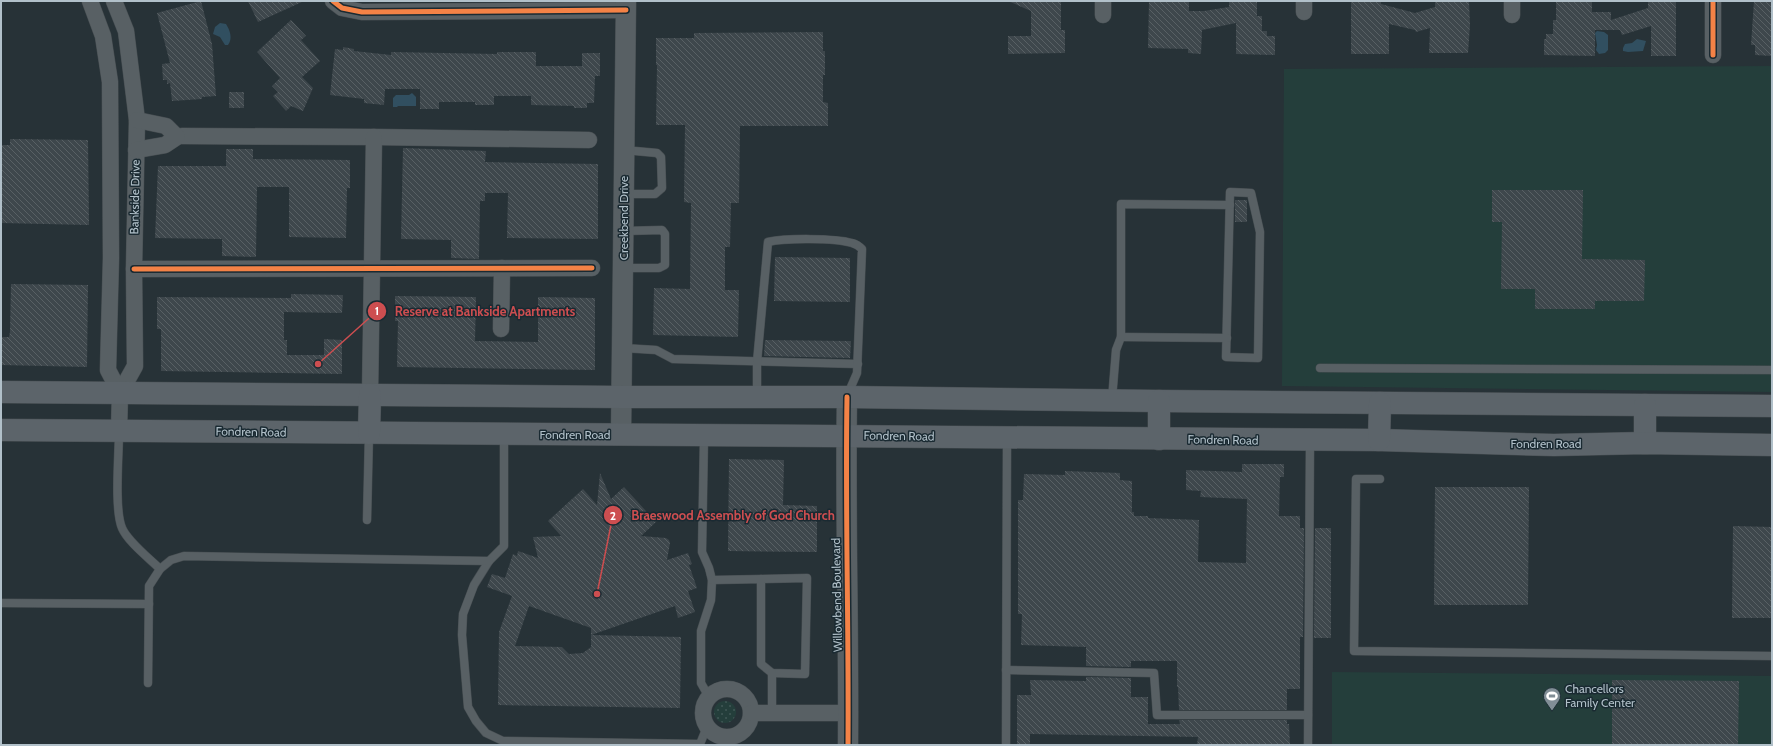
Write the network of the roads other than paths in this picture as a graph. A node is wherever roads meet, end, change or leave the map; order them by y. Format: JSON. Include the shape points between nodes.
{"nodes":[{"id":1,"x":90,"y":1,"type":"edge"},
{"id":2,"x":114,"y":1,"type":"edge"},
{"id":3,"x":333,"y":1,"type":"edge"},
{"id":4,"x":1713,"y":1,"type":"edge"},
{"id":5,"x":626,"y":5,"type":"edge"},
{"id":6,"x":1713,"y":55,"type":"dead end"},
{"id":7,"x":137,"y":120,"type":"junction"},
{"id":8,"x":179,"y":136,"type":"junction"},
{"id":9,"x":374,"y":137,"type":"junction"},
{"id":10,"x":589,"y":140,"type":"dead end"},
{"id":11,"x":136,"y":150,"type":"junction"},
{"id":12,"x":624,"y":150,"type":"junction"},
{"id":13,"x":624,"y":194,"type":"junction"},
{"id":14,"x":1230,"y":205,"type":"junction"},
{"id":15,"x":110,"y":224,"type":"junction"},
{"id":16,"x":134,"y":224,"type":"junction"},
{"id":17,"x":624,"y":231,"type":"junction"},
{"id":18,"x":372,"y":268,"type":"junction"},
{"id":19,"x":502,"y":268,"type":"junction"},
{"id":20,"x":592,"y":268,"type":"dead end"},
{"id":21,"x":624,"y":268,"type":"junction"},
{"id":22,"x":134,"y":269,"type":"junction"},
{"id":23,"x":501,"y":328,"type":"dead end"},
{"id":24,"x":1121,"y":336,"type":"junction"},
{"id":25,"x":1227,"y":338,"type":"junction"},
{"id":26,"x":623,"y":348,"type":"junction"},
{"id":27,"x":757,"y":362,"type":"junction"},
{"id":28,"x":858,"y":364,"type":"junction"},
{"id":29,"x":1320,"y":368,"type":"dead end"},
{"id":30,"x":1772,"y":370,"type":"edge"},
{"id":31,"x":1,"y":392,"type":"edge"},
{"id":32,"x":120,"y":393,"type":"junction"},
{"id":33,"x":370,"y":395,"type":"junction"},
{"id":34,"x":623,"y":397,"type":"junction"},
{"id":35,"x":757,"y":397,"type":"junction"},
{"id":36,"x":847,"y":397,"type":"junction"},
{"id":37,"x":1112,"y":401,"type":"junction"},
{"id":38,"x":1159,"y":401,"type":"junction"},
{"id":39,"x":1380,"y":404,"type":"junction"},
{"id":40,"x":1645,"y":405,"type":"junction"},
{"id":41,"x":1772,"y":406,"type":"edge"},
{"id":42,"x":1,"y":430,"type":"edge"},
{"id":43,"x":119,"y":431,"type":"junction"},
{"id":44,"x":369,"y":433,"type":"junction"},
{"id":45,"x":504,"y":434,"type":"junction"},
{"id":46,"x":622,"y":435,"type":"junction"},
{"id":47,"x":704,"y":436,"type":"junction"},
{"id":48,"x":846,"y":436,"type":"junction"},
{"id":49,"x":1006,"y":437,"type":"junction"},
{"id":50,"x":1159,"y":439,"type":"junction"},
{"id":51,"x":1379,"y":440,"type":"junction"},
{"id":52,"x":1310,"y":441,"type":"junction"},
{"id":53,"x":1645,"y":443,"type":"junction"},
{"id":54,"x":1772,"y":445,"type":"edge"},
{"id":55,"x":1380,"y":479,"type":"dead end"},
{"id":56,"x":367,"y":520,"type":"dead end"},
{"id":57,"x":489,"y":561,"type":"junction"},
{"id":58,"x":160,"y":569,"type":"junction"},
{"id":59,"x":761,"y":579,"type":"junction"},
{"id":60,"x":712,"y":580,"type":"junction"},
{"id":61,"x":1,"y":603,"type":"edge"},
{"id":62,"x":149,"y":604,"type":"junction"},
{"id":63,"x":1772,"y":656,"type":"edge"},
{"id":64,"x":1006,"y":670,"type":"junction"},
{"id":65,"x":772,"y":673,"type":"junction"},
{"id":66,"x":148,"y":683,"type":"dead end"},
{"id":67,"x":709,"y":696,"type":"junction"},
{"id":68,"x":848,"y":713,"type":"junction"},
{"id":69,"x":752,"y":714,"type":"junction"},
{"id":70,"x":772,"y":714,"type":"junction"},
{"id":71,"x":1308,"y":715,"type":"junction"},
{"id":72,"x":707,"y":727,"type":"junction"},
{"id":73,"x":848,"y":745,"type":"edge"},
{"id":74,"x":1006,"y":745,"type":"edge"},
{"id":75,"x":1308,"y":745,"type":"edge"}],
"edges":[{"from":1,"to":15,"type":"street","name":"Bankside Drive","via":[[103,36],[110,82]]},
{"from":2,"to":7,"type":"street","name":"Bankside Drive","via":[[126,31]]},
{"from":3,"to":5,"type":"street","via":[[342,8],[362,12]]},
{"from":4,"to":6,"type":"street"},
{"from":5,"to":12,"type":"street","name":"Creekbend Drive"},
{"from":7,"to":8,"type":"street","via":[[166,126]]},
{"from":7,"to":11,"type":"street","name":"Bankside Drive"},
{"from":8,"to":9,"type":"street"},
{"from":8,"to":11,"type":"street","via":[[165,145]]},
{"from":9,"to":10,"type":"street"},
{"from":9,"to":18,"type":"street"},
{"from":11,"to":16,"type":"street","name":"Bankside Drive"},
{"from":12,"to":13,"type":"street","name":"Creekbend Drive"},
{"from":12,"to":13,"type":"lane","via":[[657,153],[661,157],[662,188],[655,194]]},
{"from":13,"to":17,"type":"street","name":"Creekbend Drive"},
{"from":14,"to":24,"type":"lane","via":[[1121,204]]},
{"from":14,"to":25,"type":"lane"},
{"from":14,"to":25,"type":"lane","via":[[1230,192],[1251,193],[1260,232],[1258,358],[1226,357]]},
{"from":15,"to":16,"type":"street"},
{"from":15,"to":32,"type":"street","name":"Bankside Drive","via":[[108,370]]},
{"from":16,"to":22,"type":"street","name":"Bankside Drive"},
{"from":17,"to":21,"type":"street","name":"Creekbend Drive"},
{"from":17,"to":21,"type":"lane","via":[[662,230],[665,234],[665,265],[659,268]]},
{"from":18,"to":19,"type":"street"},
{"from":18,"to":22,"type":"street"},
{"from":18,"to":33,"type":"street"},
{"from":19,"to":20,"type":"street"},
{"from":19,"to":23,"type":"street"},
{"from":21,"to":26,"type":"street","name":"Creekbend Drive"},
{"from":22,"to":32,"type":"street","name":"Bankside Drive","via":[[135,366]]},
{"from":24,"to":25,"type":"lane"},
{"from":24,"to":37,"type":"lane","via":[[1116,350]]},
{"from":26,"to":27,"type":"lane","via":[[656,350],[673,359]]},
{"from":26,"to":34,"type":"street","name":"Creekbend Drive"},
{"from":27,"to":28,"type":"lane"},
{"from":27,"to":28,"type":"lane","via":[[768,242],[792,240],[841,241],[852,243],[862,249]]},
{"from":27,"to":35,"type":"lane"},
{"from":28,"to":36,"type":"lane"},
{"from":29,"to":30,"type":"lane"},
{"from":31,"to":32,"type":"main road"},
{"from":32,"to":33,"type":"main road"},
{"from":32,"to":43,"type":"street","name":"Bankside Drive"},
{"from":33,"to":34,"type":"main road"},
{"from":33,"to":44,"type":"main road"},
{"from":34,"to":35,"type":"main road"},
{"from":34,"to":46,"type":"street","name":"Creekbend Drive"},
{"from":35,"to":36,"type":"main road"},
{"from":36,"to":37,"type":"main road"},
{"from":36,"to":48,"type":"street","name":"Willowbend Boulevard"},
{"from":37,"to":38,"type":"main road"},
{"from":38,"to":39,"type":"main road"},
{"from":38,"to":50,"type":"main road"},
{"from":39,"to":40,"type":"main road"},
{"from":39,"to":51,"type":"main road"},
{"from":40,"to":41,"type":"main road"},
{"from":40,"to":53,"type":"main road"},
{"from":42,"to":43,"type":"main road","name":"Fondren Road"},
{"from":43,"to":44,"type":"main road","name":"Fondren Road"},
{"from":43,"to":58,"type":"lane","via":[[119,514],[123,529]]},
{"from":44,"to":45,"type":"main road","name":"Fondren Road"},
{"from":44,"to":56,"type":"lane"},
{"from":45,"to":46,"type":"main road","name":"Fondren Road"},
{"from":45,"to":57,"type":"lane","via":[[504,546]]},
{"from":46,"to":47,"type":"main road","name":"Fondren Road"},
{"from":47,"to":48,"type":"main road","name":"Fondren Road"},
{"from":47,"to":60,"type":"lane","via":[[702,552]]},
{"from":48,"to":49,"type":"main road","name":"Fondren Road"},
{"from":48,"to":68,"type":"street","name":"Willowbend Boulevard"},
{"from":49,"to":50,"type":"main road","name":"Fondren Road"},
{"from":49,"to":64,"type":"lane"},
{"from":50,"to":52,"type":"main road","name":"Fondren Road"},
{"from":51,"to":52,"type":"main road","name":"Fondren Road"},
{"from":51,"to":53,"type":"main road","name":"Fondren Road","via":[[1554,445]]},
{"from":52,"to":71,"type":"lane"},
{"from":53,"to":54,"type":"main road","name":"Fondren Road"},
{"from":55,"to":63,"type":"lane","via":[[1356,479],[1354,651]]},
{"from":57,"to":58,"type":"lane","via":[[184,556],[171,560]]},
{"from":57,"to":72,"type":"lane","via":[[474,585],[463,614],[462,634],[468,707],[486,733],[503,741],[700,744]]},
{"from":58,"to":62,"type":"lane","via":[[149,586]]},
{"from":59,"to":60,"type":"lane"},
{"from":59,"to":65,"type":"lane","via":[[760,664]]},
{"from":59,"to":65,"type":"lane","via":[[807,578],[805,674]]},
{"from":60,"to":67,"type":"lane","via":[[711,600],[701,631],[701,683]]},
{"from":61,"to":62,"type":"lane"},
{"from":62,"to":66,"type":"lane"},
{"from":64,"to":71,"type":"lane","via":[[1154,673],[1157,714]]},
{"from":64,"to":74,"type":"lane"},
{"from":65,"to":70,"type":"lane"},
{"from":67,"to":69,"type":"street","via":[[722,689],[738,691],[749,702]]},
{"from":67,"to":72,"type":"street","via":[[702,712]]},
{"from":68,"to":70,"type":"street"},
{"from":68,"to":73,"type":"street","name":"Willowbend Boulevard"},
{"from":69,"to":70,"type":"street"},
{"from":69,"to":72,"type":"street","via":[[749,725],[736,736],[720,736]]},
{"from":71,"to":75,"type":"lane"}]}
